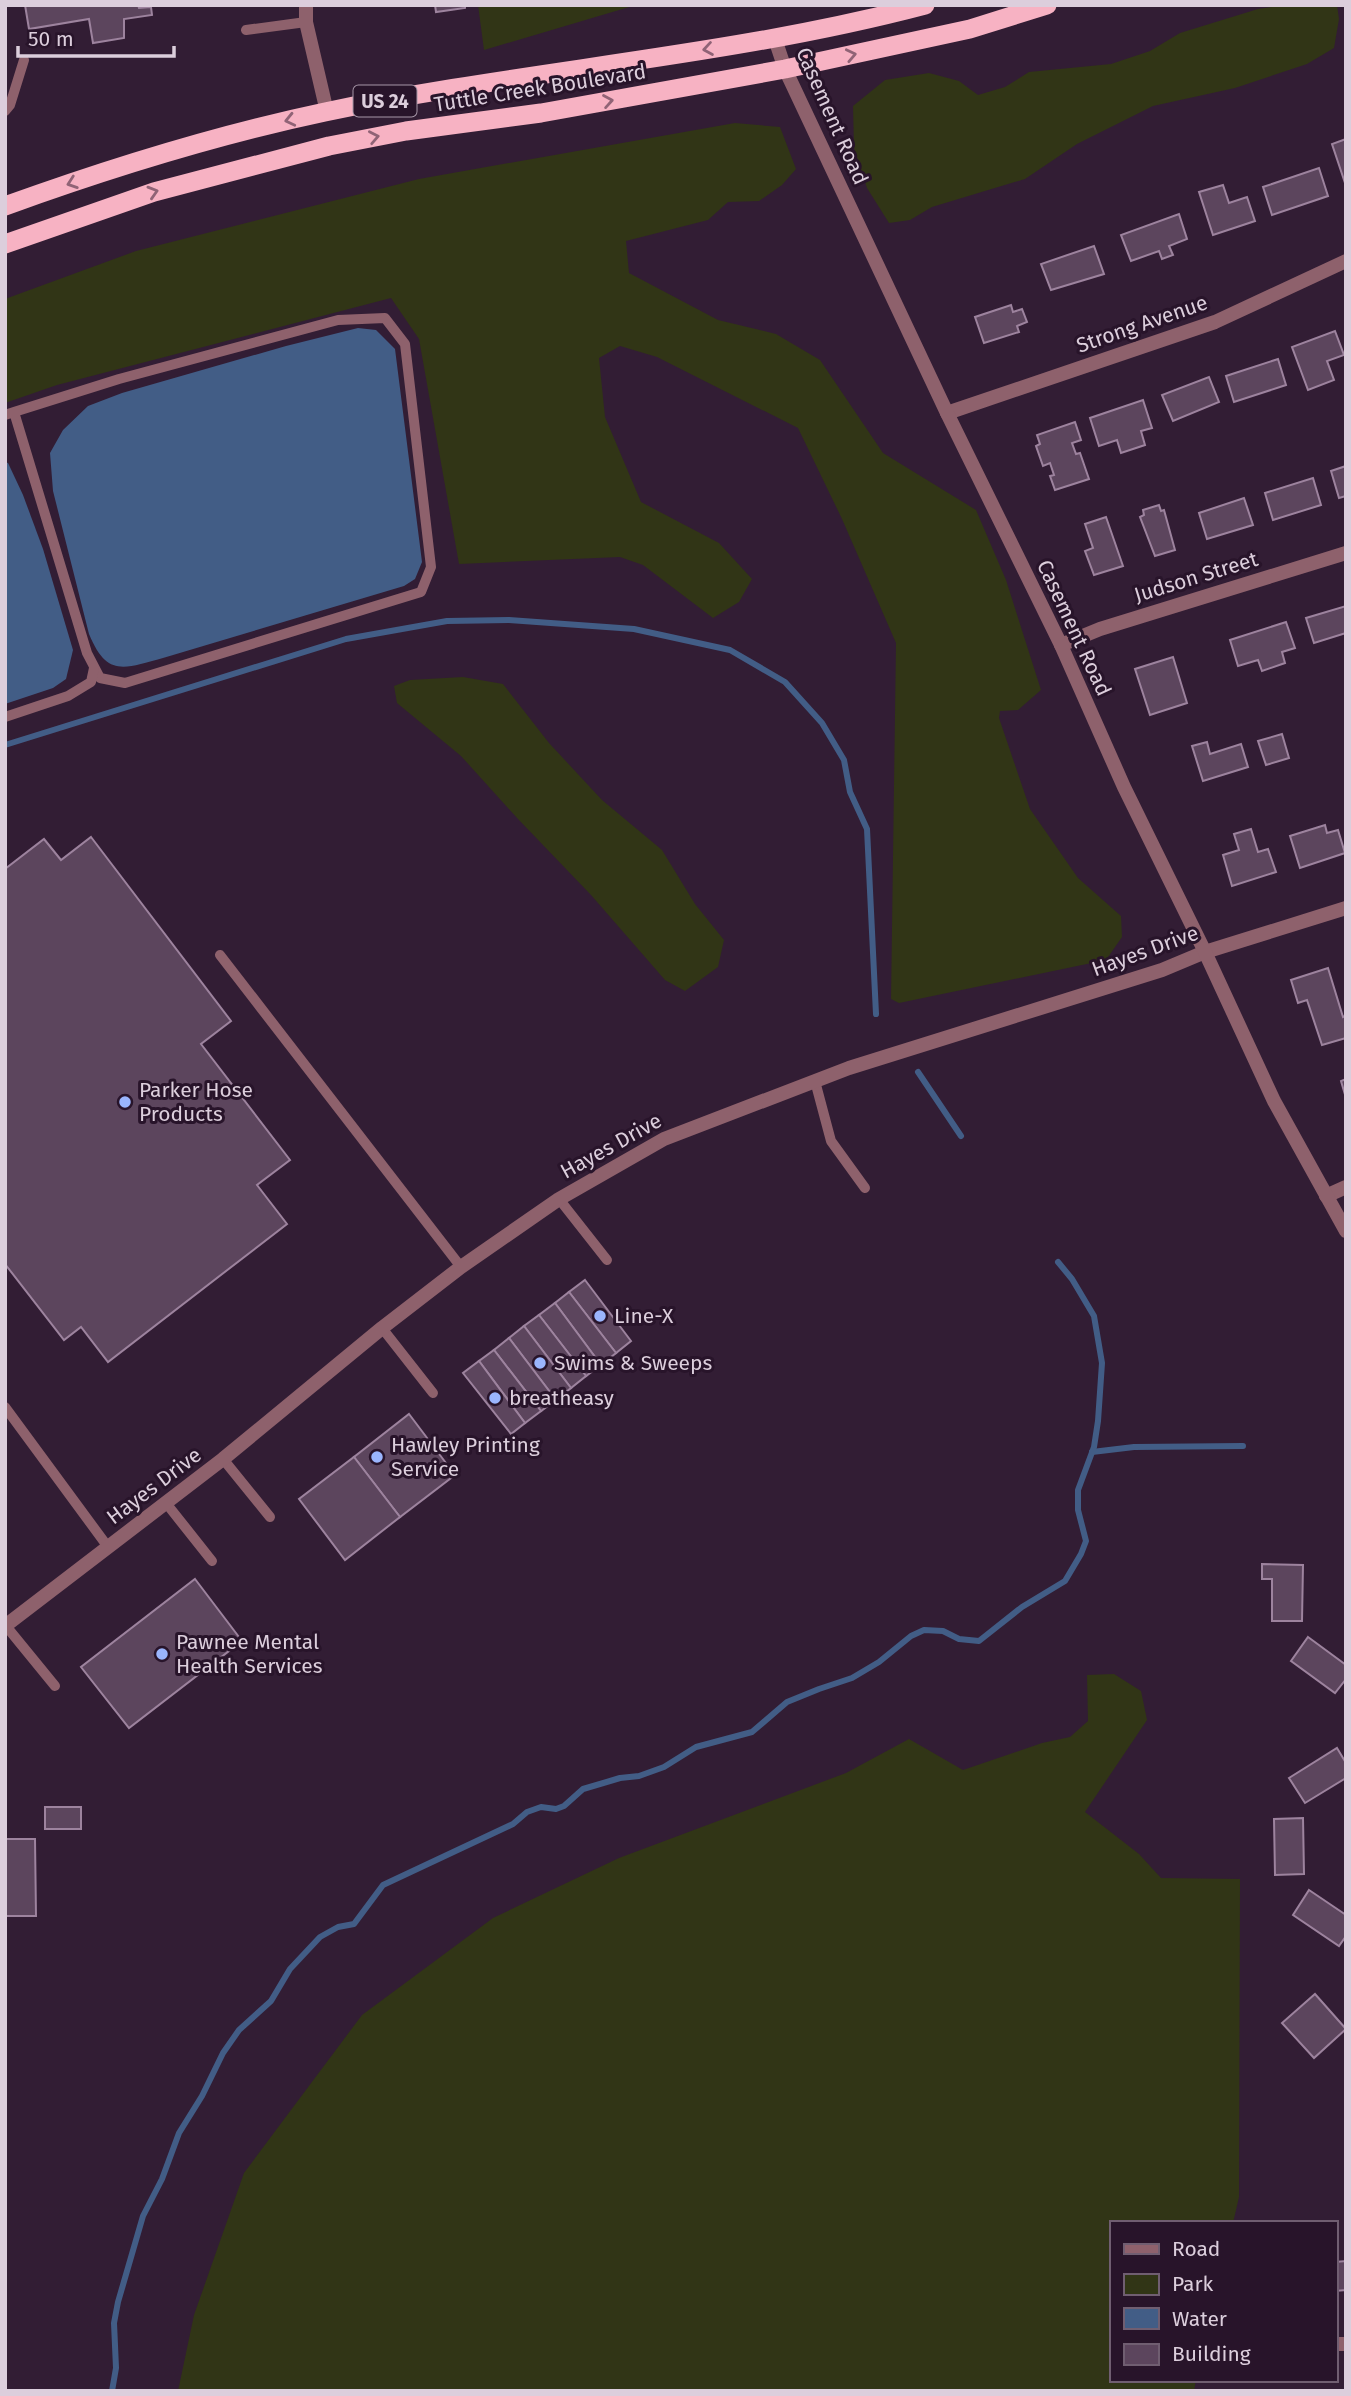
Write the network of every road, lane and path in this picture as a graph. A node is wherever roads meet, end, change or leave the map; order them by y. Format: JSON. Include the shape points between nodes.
{"nodes":[{"id":1,"x":306,"y":5,"type":"edge"},
{"id":2,"x":925,"y":5,"type":"edge"},
{"id":3,"x":1047,"y":5,"type":"edge"},
{"id":4,"x":306,"y":22,"type":"junction"},
{"id":5,"x":246,"y":30,"type":"dead end"},
{"id":6,"x":775,"y":38,"type":"junction"},
{"id":7,"x":24,"y":60,"type":"dead end"},
{"id":8,"x":785,"y":69,"type":"junction"},
{"id":9,"x":5,"y":111,"type":"edge"},
{"id":10,"x":327,"y":111,"type":"junction"},
{"id":11,"x":5,"y":206,"type":"edge"},
{"id":12,"x":5,"y":244,"type":"edge"},
{"id":13,"x":1346,"y":261,"type":"edge"},
{"id":14,"x":10,"y":413,"type":"edge"},
{"id":15,"x":947,"y":413,"type":"junction"},
{"id":16,"x":1346,"y":553,"type":"edge"},
{"id":17,"x":1061,"y":646,"type":"junction"},
{"id":18,"x":94,"y":668,"type":"junction"},
{"id":19,"x":5,"y":718,"type":"edge"},
{"id":20,"x":1346,"y":908,"type":"edge"},
{"id":21,"x":1205,"y":952,"type":"junction"},
{"id":22,"x":220,"y":955,"type":"dead end"},
{"id":23,"x":815,"y":1080,"type":"junction"},
{"id":24,"x":1346,"y":1187,"type":"edge"},
{"id":25,"x":864,"y":1188,"type":"dead end"},
{"id":26,"x":1326,"y":1196,"type":"junction"},
{"id":27,"x":559,"y":1199,"type":"junction"},
{"id":28,"x":1346,"y":1231,"type":"edge"},
{"id":29,"x":607,"y":1260,"type":"dead end"},
{"id":30,"x":461,"y":1267,"type":"junction"},
{"id":31,"x":382,"y":1328,"type":"junction"},
{"id":32,"x":433,"y":1394,"type":"dead end"},
{"id":33,"x":5,"y":1406,"type":"edge"},
{"id":34,"x":223,"y":1460,"type":"junction"},
{"id":35,"x":166,"y":1503,"type":"junction"},
{"id":36,"x":270,"y":1517,"type":"dead end"},
{"id":37,"x":108,"y":1547,"type":"junction"},
{"id":38,"x":212,"y":1561,"type":"dead end"},
{"id":39,"x":5,"y":1626,"type":"edge"},
{"id":40,"x":55,"y":1686,"type":"dead end"}],
"edges":[{"from":1,"to":4,"type":"street"},
{"from":2,"to":6,"type":"highway","name":"Tuttle Creek Boulevard","number":"US 24"},
{"from":8,"to":3,"type":"highway","name":"Tuttle Creek Boulevard","number":"US 24","one_way":true,"via":[[970,29]]},
{"from":4,"to":5,"type":"lane"},
{"from":4,"to":10,"type":"street"},
{"from":6,"to":8,"type":"street","name":"Casement Road"},
{"from":6,"to":10,"type":"highway","name":"Tuttle Creek Boulevard","number":"US 24","one_way":true},
{"from":7,"to":9,"type":"lane"},
{"from":12,"to":8,"type":"highway","name":"Tuttle Creek Boulevard","number":"US 24","one_way":true,"via":[[154,192],[329,146]]},
{"from":8,"to":15,"type":"street","name":"Casement Road"},
{"from":10,"to":11,"type":"highway","name":"Tuttle Creek Boulevard","number":"US 24","one_way":true,"via":[[144,158]]},
{"from":13,"to":15,"type":"street","name":"Strong Avenue","via":[[1216,322]]},
{"from":14,"to":18,"type":"lane"},
{"from":14,"to":18,"type":"lane","via":[[338,320],[385,318],[405,344],[430,567],[421,592],[125,683],[100,678]]},
{"from":15,"to":17,"type":"street","name":"Casement Road"},
{"from":16,"to":17,"type":"street","name":"Judson Street","via":[[1100,629]]},
{"from":17,"to":21,"type":"street","name":"Casement Road"},
{"from":18,"to":19,"type":"lane","via":[[92,682],[68,696]]},
{"from":20,"to":21,"type":"street","name":"Hayes Drive"},
{"from":21,"to":23,"type":"street","name":"Hayes Drive","via":[[1163,970]]},
{"from":21,"to":26,"type":"street","name":"Casement Road","via":[[1274,1101]]},
{"from":22,"to":30,"type":"lane"},
{"from":23,"to":25,"type":"lane","via":[[831,1141]]},
{"from":23,"to":27,"type":"street","name":"Hayes Drive","via":[[664,1139]]},
{"from":24,"to":26,"type":"street"},
{"from":26,"to":28,"type":"street","name":"Casement Road"},
{"from":27,"to":29,"type":"lane"},
{"from":27,"to":30,"type":"street","name":"Hayes Drive"},
{"from":30,"to":31,"type":"street","name":"Hayes Drive"},
{"from":31,"to":32,"type":"lane"},
{"from":31,"to":34,"type":"street","name":"Hayes Drive"},
{"from":33,"to":37,"type":"lane"},
{"from":34,"to":35,"type":"street","name":"Hayes Drive"},
{"from":34,"to":36,"type":"lane"},
{"from":35,"to":37,"type":"street","name":"Hayes Drive"},
{"from":35,"to":38,"type":"lane"},
{"from":37,"to":39,"type":"street","name":"Hayes Drive"},
{"from":39,"to":40,"type":"lane"}]}
